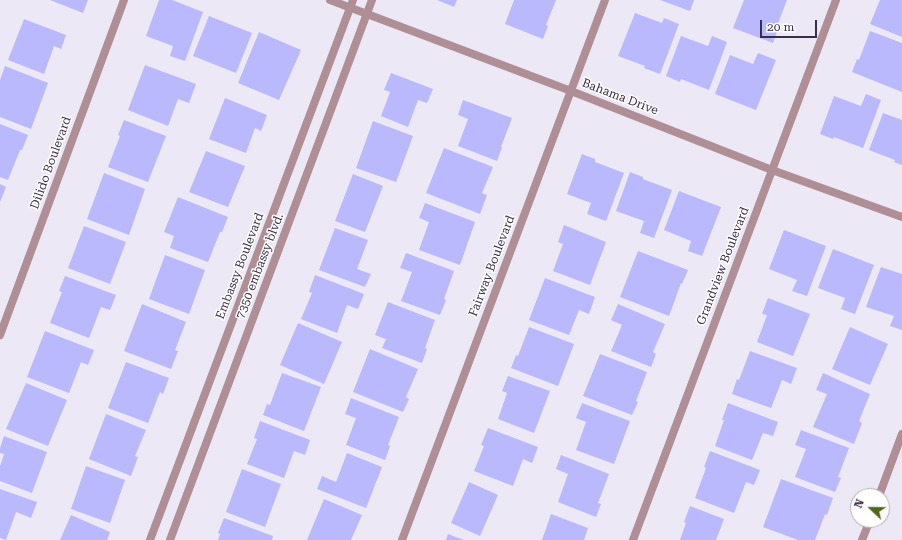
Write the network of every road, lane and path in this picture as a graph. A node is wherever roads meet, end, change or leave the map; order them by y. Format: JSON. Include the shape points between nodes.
{"nodes":[{"id":1,"x":124,"y":0,"type":"edge"},
{"id":2,"x":330,"y":0,"type":"edge"},
{"id":3,"x":372,"y":0,"type":"edge"},
{"id":4,"x":605,"y":0,"type":"edge"},
{"id":5,"x":836,"y":0,"type":"edge"},
{"id":6,"x":352,"y":4,"type":"edge"},
{"id":7,"x":367,"y":14,"type":"junction"},
{"id":8,"x":571,"y":91,"type":"junction"},
{"id":9,"x":772,"y":170,"type":"junction"},
{"id":10,"x":902,"y":217,"type":"edge"},
{"id":11,"x":0,"y":335,"type":"edge"},
{"id":12,"x":902,"y":434,"type":"edge"},
{"id":13,"x":881,"y":488,"type":"edge"},
{"id":14,"x":867,"y":528,"type":"edge"},
{"id":15,"x":150,"y":540,"type":"edge"},
{"id":16,"x":170,"y":540,"type":"edge"},
{"id":17,"x":402,"y":540,"type":"edge"},
{"id":18,"x":633,"y":540,"type":"edge"},
{"id":19,"x":862,"y":540,"type":"edge"}],
"edges":[{"from":1,"to":11,"type":"street","name":"Dilido Boulevard"},
{"from":2,"to":6,"type":"street","name":"Bahama Drive"},
{"from":3,"to":7,"type":"street","name":"7350 embassy blvd."},
{"from":4,"to":8,"type":"street","name":"Fairway Boulevard"},
{"from":5,"to":9,"type":"street","name":"Grandview Boulevard"},
{"from":6,"to":7,"type":"street","name":"Bahama Drive"},
{"from":6,"to":15,"type":"street","name":"Embassy Boulevard"},
{"from":7,"to":8,"type":"street","name":"Bahama Drive"},
{"from":7,"to":16,"type":"street","name":"7350 embassy blvd."},
{"from":8,"to":9,"type":"street","name":"Bahama Drive"},
{"from":8,"to":17,"type":"street","name":"Fairway Boulevard"},
{"from":9,"to":10,"type":"street","name":"Bahama Drive"},
{"from":9,"to":18,"type":"street","name":"Grandview Boulevard"},
{"from":12,"to":13,"type":"street"},
{"from":14,"to":19,"type":"street"}]}
